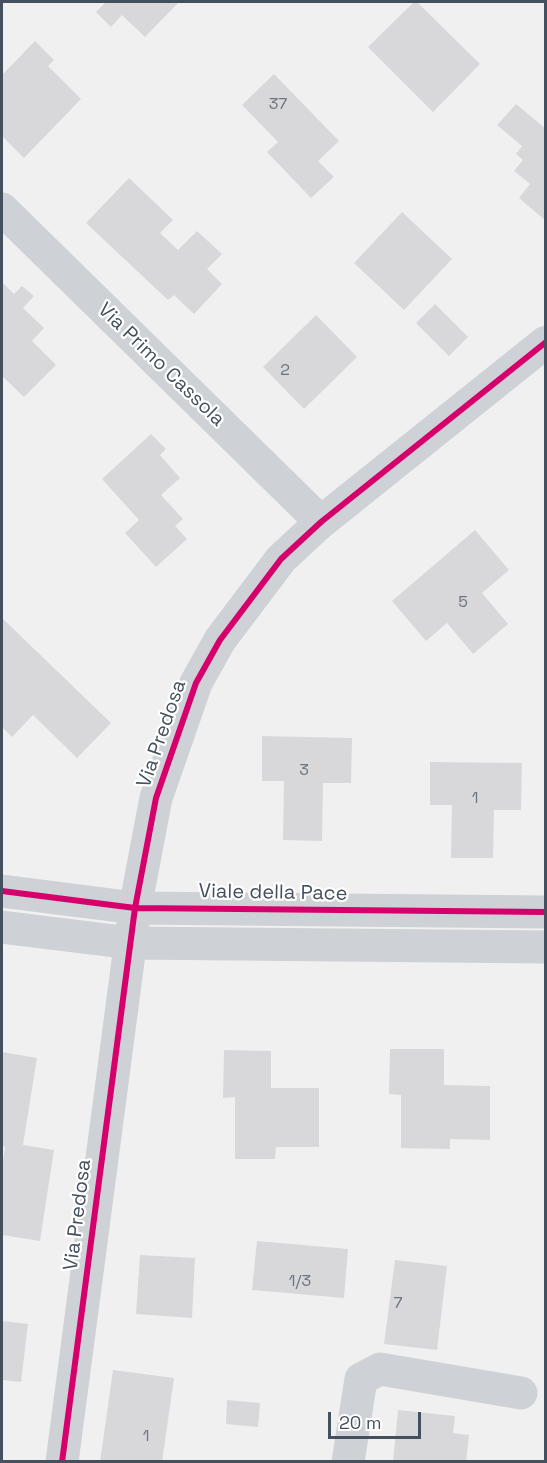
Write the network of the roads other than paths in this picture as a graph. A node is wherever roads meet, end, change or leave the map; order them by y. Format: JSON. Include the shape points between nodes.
{"nodes":[{"id":1,"x":2,"y":209,"type":"edge"},
{"id":2,"x":546,"y":342,"type":"edge"},
{"id":3,"x":321,"y":522,"type":"junction"},
{"id":4,"x":2,"y":891,"type":"edge"},
{"id":5,"x":135,"y":908,"type":"junction"},
{"id":6,"x":546,"y":912,"type":"edge"},
{"id":7,"x":2,"y":927,"type":"edge"},
{"id":8,"x":130,"y":943,"type":"junction"},
{"id":9,"x":546,"y":947,"type":"edge"},
{"id":10,"x":521,"y":1393,"type":"dead end"},
{"id":11,"x":62,"y":1461,"type":"edge"},
{"id":12,"x":348,"y":1461,"type":"edge"}],
"edges":[{"from":1,"to":3,"type":"street","name":"Via Primo Cassola"},
{"from":2,"to":3,"type":"street","name":"Via Predosa"},
{"from":3,"to":5,"type":"street","name":"Via Predosa","via":[[281,559],[249,599],[196,683],[156,798]]},
{"from":4,"to":5,"type":"street","name":"Viale della Pace"},
{"from":5,"to":6,"type":"street","name":"Viale della Pace"},
{"from":5,"to":8,"type":"street","name":"Via Predosa"},
{"from":7,"to":8,"type":"street"},
{"from":8,"to":9,"type":"street"},
{"from":8,"to":11,"type":"street","name":"Via Predosa"},
{"from":10,"to":12,"type":"street","via":[[380,1369],[361,1379]]}]}
